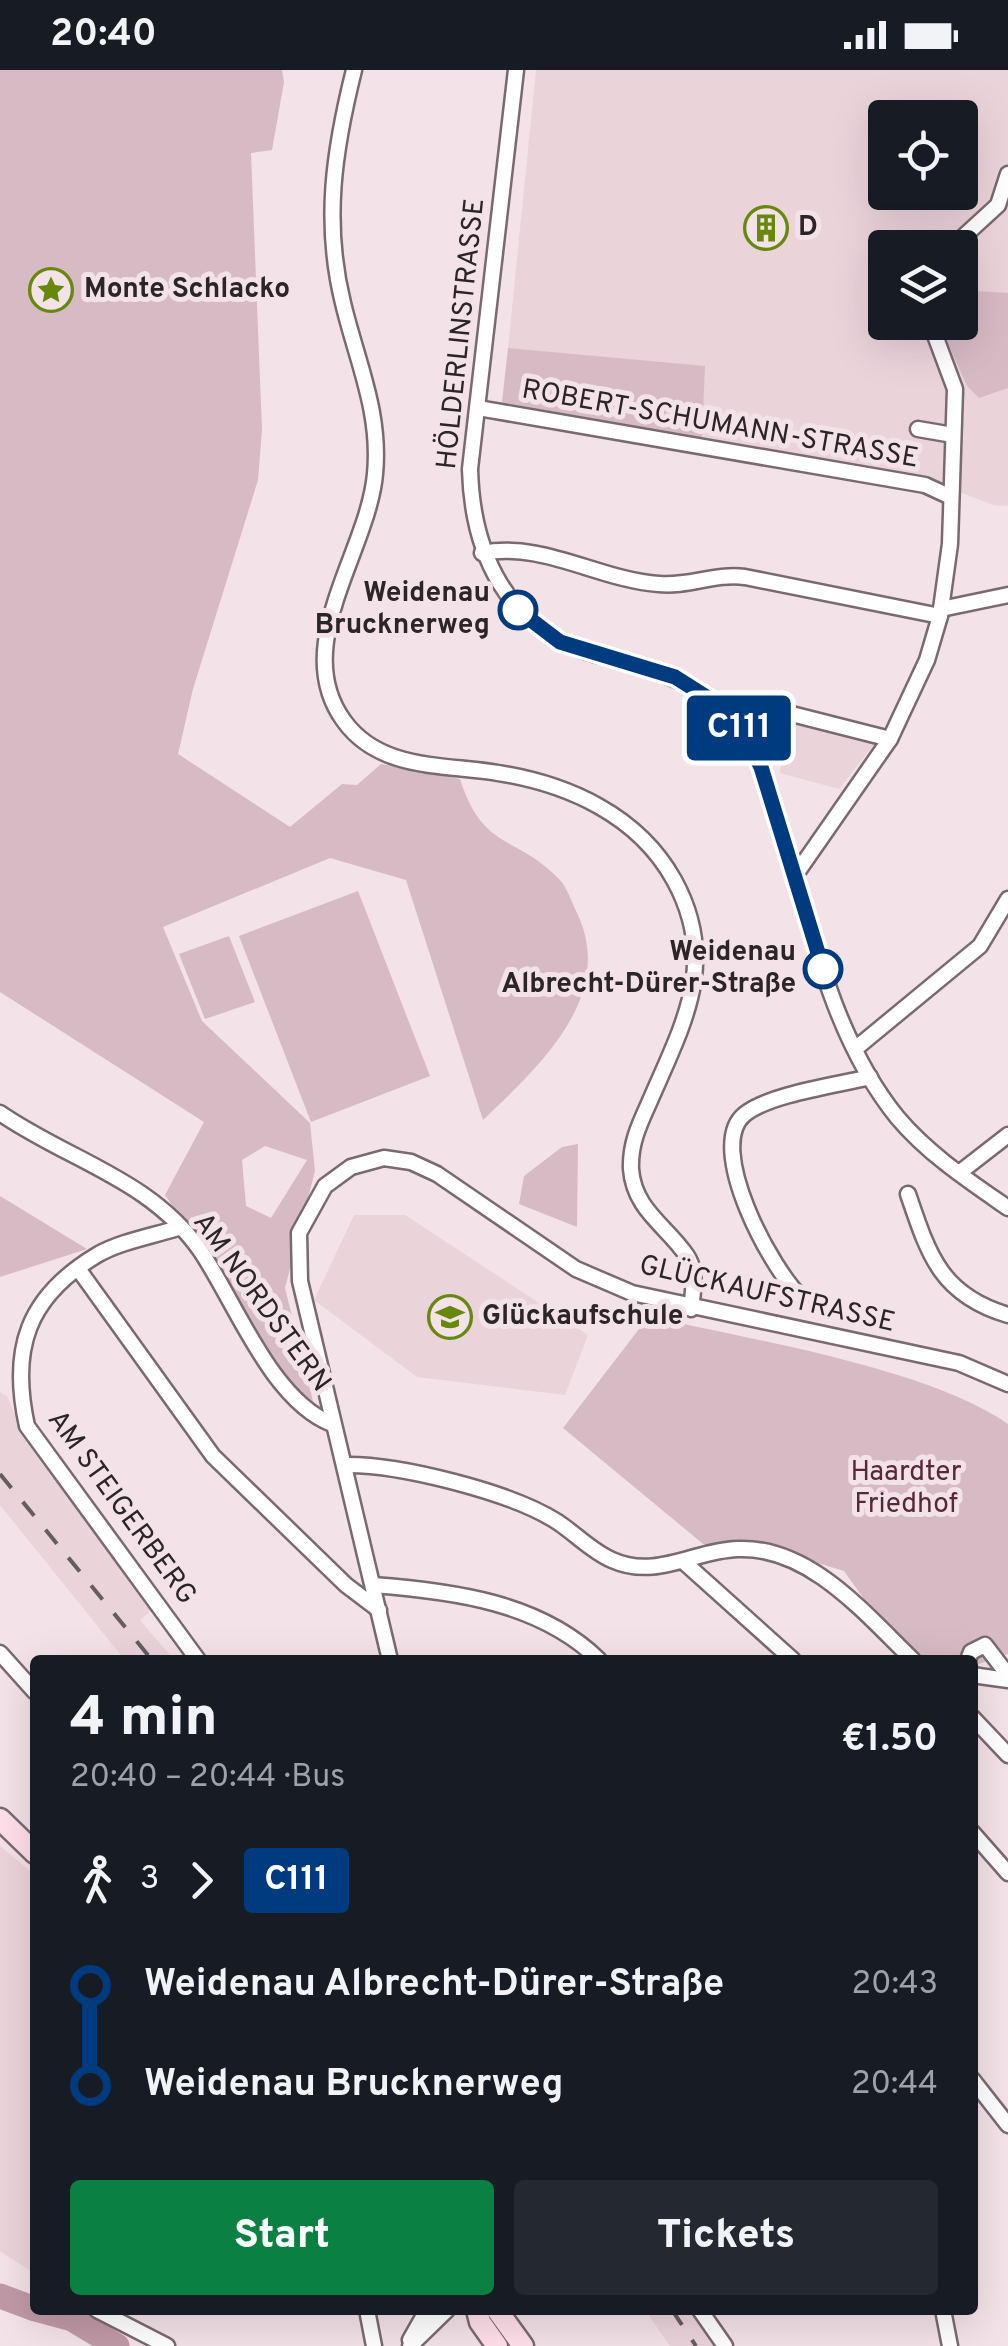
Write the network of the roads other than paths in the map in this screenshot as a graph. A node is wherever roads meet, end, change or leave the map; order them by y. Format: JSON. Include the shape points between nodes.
{"nodes":[{"id":1,"x":354,"y":70,"type":"edge"},
{"id":2,"x":516,"y":70,"type":"edge"},
{"id":3,"x":1008,"y":174,"type":"edge"},
{"id":4,"x":971,"y":230,"type":"edge"},
{"id":5,"x":932,"y":340,"type":"edge"},
{"id":6,"x":478,"y":408,"type":"junction"},
{"id":7,"x":918,"y":429,"type":"dead end"},
{"id":8,"x":953,"y":435,"type":"junction"},
{"id":9,"x":951,"y":497,"type":"junction"},
{"id":10,"x":482,"y":552,"type":"junction"},
{"id":11,"x":1008,"y":596,"type":"edge"},
{"id":12,"x":941,"y":612,"type":"junction"},
{"id":13,"x":724,"y":708,"type":"junction"},
{"id":14,"x":890,"y":739,"type":"junction"},
{"id":15,"x":794,"y":877,"type":"junction"},
{"id":16,"x":1008,"y":899,"type":"edge"},
{"id":17,"x":855,"y":1049,"type":"junction"},
{"id":18,"x":870,"y":1077,"type":"junction"},
{"id":19,"x":0,"y":1113,"type":"edge"},
{"id":20,"x":1008,"y":1134,"type":"edge"},
{"id":21,"x":959,"y":1174,"type":"junction"},
{"id":22,"x":908,"y":1194,"type":"dead end"},
{"id":23,"x":1008,"y":1208,"type":"edge"},
{"id":24,"x":178,"y":1228,"type":"junction"},
{"id":25,"x":79,"y":1270,"type":"junction"},
{"id":26,"x":802,"y":1298,"type":"dead end"},
{"id":27,"x":691,"y":1308,"type":"junction"},
{"id":28,"x":1008,"y":1315,"type":"edge"},
{"id":29,"x":1008,"y":1384,"type":"edge"},
{"id":30,"x":332,"y":1424,"type":"junction"},
{"id":31,"x":344,"y":1466,"type":"junction"},
{"id":32,"x":685,"y":1562,"type":"junction"},
{"id":33,"x":373,"y":1585,"type":"junction"},
{"id":34,"x":380,"y":1610,"type":"junction"},
{"id":35,"x":0,"y":1654,"type":"edge"},
{"id":36,"x":194,"y":1655,"type":"edge"},
{"id":37,"x":389,"y":1655,"type":"edge"},
{"id":38,"x":594,"y":1655,"type":"edge"},
{"id":39,"x":787,"y":1655,"type":"edge"},
{"id":40,"x":908,"y":1655,"type":"edge"},
{"id":41,"x":969,"y":1655,"type":"edge"},
{"id":42,"x":978,"y":1675,"type":"edge"},
{"id":43,"x":1008,"y":1678,"type":"edge"},
{"id":44,"x":30,"y":1687,"type":"edge"},
{"id":45,"x":978,"y":1722,"type":"edge"},
{"id":46,"x":1008,"y":1754,"type":"edge"},
{"id":47,"x":0,"y":1819,"type":"edge"},
{"id":48,"x":978,"y":1839,"type":"edge"},
{"id":49,"x":30,"y":1848,"type":"edge"},
{"id":50,"x":1008,"y":1873,"type":"edge"},
{"id":51,"x":978,"y":2087,"type":"edge"},
{"id":52,"x":1008,"y":2125,"type":"edge"},
{"id":53,"x":107,"y":2315,"type":"edge"},
{"id":54,"x":368,"y":2315,"type":"edge"},
{"id":55,"x":422,"y":2315,"type":"edge"},
{"id":56,"x":442,"y":2315,"type":"edge"},
{"id":57,"x":478,"y":2315,"type":"edge"},
{"id":58,"x":500,"y":2315,"type":"edge"},
{"id":59,"x":704,"y":2315,"type":"edge"},
{"id":60,"x":943,"y":2315,"type":"edge"},
{"id":61,"x":168,"y":2346,"type":"edge"},
{"id":62,"x":374,"y":2346,"type":"edge"},
{"id":63,"x":409,"y":2346,"type":"edge"},
{"id":64,"x":497,"y":2346,"type":"edge"},
{"id":65,"x":522,"y":2346,"type":"edge"},
{"id":66,"x":726,"y":2346,"type":"edge"},
{"id":67,"x":950,"y":2346,"type":"edge"}],
"edges":[{"from":1,"to":27,"type":"street","via":[[334,155],[332,241],[374,406],[376,458],[370,510],[324,647],[330,694],[344,721],[380,752],[416,764],[496,772],[582,796],[642,838],[674,880],[697,966],[694,994],[633,1138],[631,1168],[649,1216],[687,1256]]},
{"from":2,"to":6,"type":"street","name":"HÖLDERLINSTRASSE"},
{"from":3,"to":4,"type":"street","via":[[998,205]]},
{"from":5,"to":8,"type":"street","via":[[954,381]]},
{"from":6,"to":9,"type":"street","name":"ROBERT-SCHUMANN-STRASSE","via":[[925,485]]},
{"from":6,"to":10,"type":"street","name":"HÖLDERLINSTRASSE","via":[[471,511]]},
{"from":7,"to":8,"type":"street"},
{"from":8,"to":9,"type":"street"},
{"from":9,"to":12,"type":"street"},
{"from":10,"to":12,"type":"street","via":[[522,550],[662,585],[723,574]]},
{"from":10,"to":13,"type":"street","name":"HÖLDERLINSTRASSE","via":[[518,610],[560,642],[675,677]]},
{"from":11,"to":12,"type":"street"},
{"from":12,"to":14,"type":"street"},
{"from":13,"to":14,"type":"street","via":[[764,707]]},
{"from":13,"to":15,"type":"street","name":"HÖLDERLINSTRASSE","via":[[761,767]]},
{"from":14,"to":15,"type":"street"},
{"from":15,"to":17,"type":"street","name":"HÖLDERLINSTRASSE"},
{"from":16,"to":17,"type":"street","via":[[980,946]]},
{"from":17,"to":18,"type":"street","name":"HÖLDERLINSTRASSE"},
{"from":18,"to":21,"type":"street","name":"HÖLDERLINSTRASSE","via":[[897,1116]]},
{"from":18,"to":26,"type":"street","via":[[753,1109],[732,1130],[729,1149],[742,1195],[782,1276]]},
{"from":19,"to":24,"type":"street","name":"AM NORDSTERN","via":[[141,1190]]},
{"from":20,"to":21,"type":"street"},
{"from":21,"to":23,"type":"street","name":"HÖLDERLINSTRASSE"},
{"from":22,"to":28,"type":"street","via":[[950,1285],[979,1306]]},
{"from":24,"to":25,"type":"street","name":"AM STEIGERBERG","via":[[98,1254]]},
{"from":24,"to":30,"type":"street","name":"AM NORDSTERN","via":[[198,1247],[279,1379],[312,1416]]},
{"from":25,"to":34,"type":"street","via":[[213,1456],[346,1586]]},
{"from":25,"to":36,"type":"street","name":"AM STEIGERBERG","via":[[46,1295],[23,1342],[17,1383],[27,1426]]},
{"from":27,"to":29,"type":"street","name":"GLÜCKAUFSTRASSE","via":[[959,1364]]},
{"from":27,"to":30,"type":"street","name":"GLÜCKAUFSTRASSE","via":[[576,1269],[412,1162],[384,1158],[351,1167],[325,1186],[300,1233],[300,1281]]},
{"from":30,"to":31,"type":"street","name":"GLÜCKAUFSTRASSE"},
{"from":31,"to":32,"type":"street","via":[[408,1473],[505,1498],[556,1521],[614,1561],[644,1568]]},
{"from":31,"to":33,"type":"street","name":"GLÜCKAUFSTRASSE"},
{"from":32,"to":39,"type":"street"},
{"from":32,"to":40,"type":"street","via":[[738,1549],[797,1563]]},
{"from":33,"to":34,"type":"street","name":"GLÜCKAUFSTRASSE"},
{"from":33,"to":38,"type":"street","via":[[493,1602],[543,1622]]},
{"from":34,"to":37,"type":"street","name":"GLÜCKAUFSTRASSE"},
{"from":35,"to":44,"type":"street"},
{"from":41,"to":43,"type":"street","via":[[984,1645]]},
{"from":42,"to":43,"type":"street"},
{"from":45,"to":46,"type":"street"},
{"from":47,"to":49,"type":"main road"},
{"from":48,"to":50,"type":"street"},
{"from":51,"to":52,"type":"street"},
{"from":53,"to":61,"type":"street"},
{"from":54,"to":62,"type":"street"},
{"from":55,"to":63,"type":"street"},
{"from":56,"to":63,"type":"street"},
{"from":57,"to":64,"type":"main road"},
{"from":58,"to":65,"type":"main road"},
{"from":59,"to":66,"type":"street"},
{"from":60,"to":67,"type":"street"}]}
